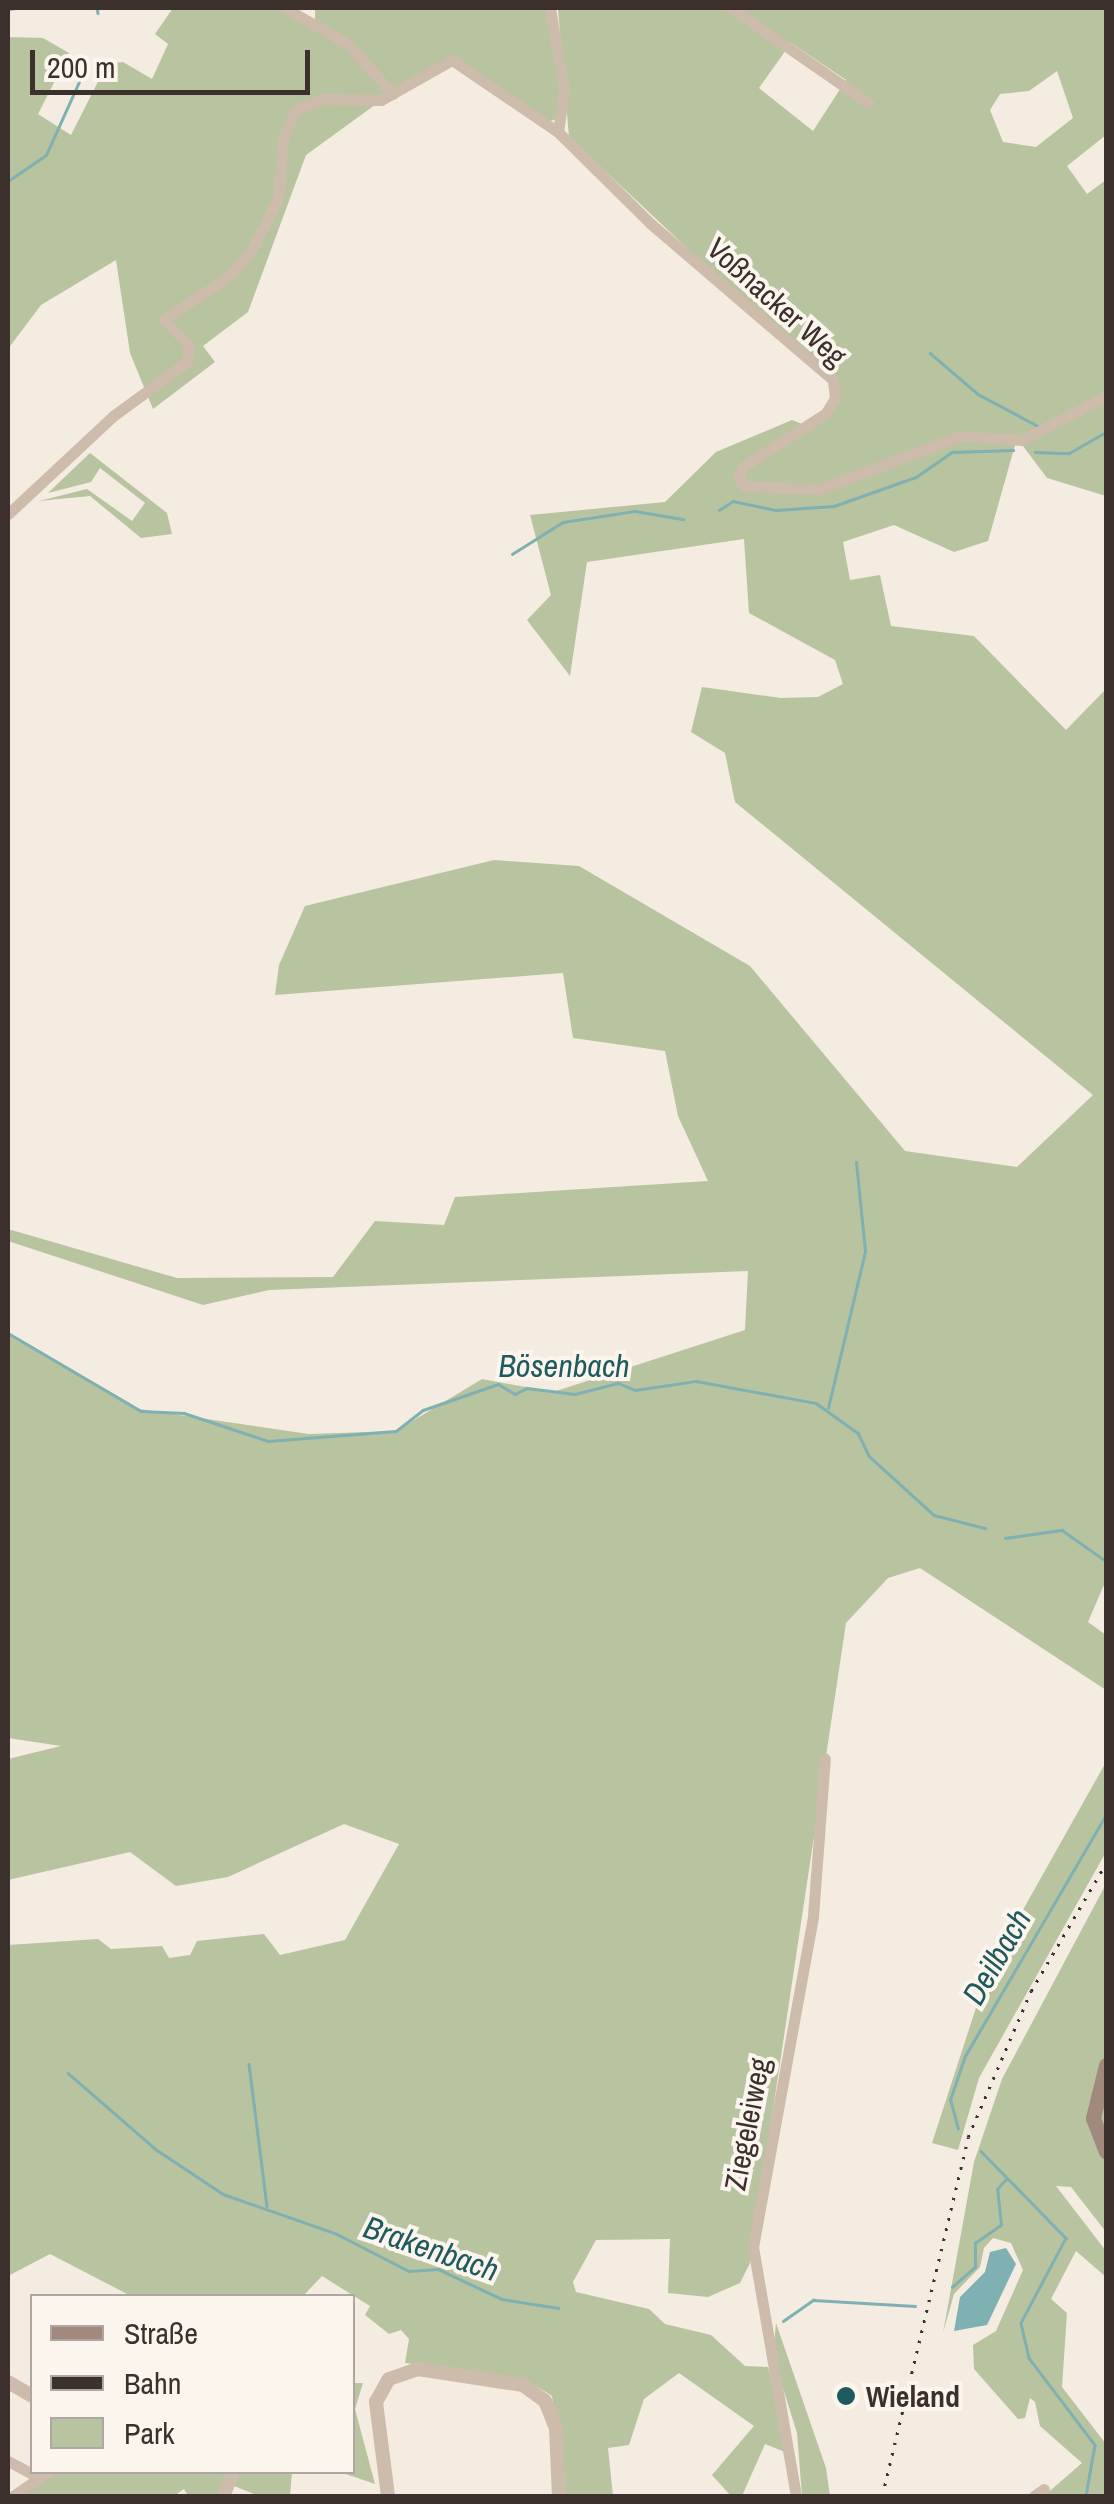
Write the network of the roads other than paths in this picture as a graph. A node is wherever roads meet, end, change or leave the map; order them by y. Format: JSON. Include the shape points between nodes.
{"nodes":[{"id":1,"x":285,"y":8,"type":"edge"},
{"id":2,"x":731,"y":8,"type":"edge"},
{"id":3,"x":558,"y":10,"type":"edge"},
{"id":4,"x":392,"y":94,"type":"junction"},
{"id":5,"x":868,"y":103,"type":"dead end"},
{"id":6,"x":558,"y":132,"type":"junction"},
{"id":7,"x":1106,"y":396,"type":"edge"},
{"id":8,"x":8,"y":514,"type":"edge"},
{"id":9,"x":825,"y":1758,"type":"dead end"},
{"id":10,"x":1106,"y":2066,"type":"edge"},
{"id":11,"x":1106,"y":2152,"type":"edge"},
{"id":12,"x":8,"y":2382,"type":"edge"},
{"id":13,"x":30,"y":2395,"type":"edge"},
{"id":14,"x":44,"y":2475,"type":"edge"},
{"id":15,"x":13,"y":2496,"type":"edge"},
{"id":16,"x":388,"y":2496,"type":"edge"},
{"id":17,"x":558,"y":2496,"type":"edge"},
{"id":18,"x":796,"y":2496,"type":"edge"}],
"edges":[{"from":1,"to":4,"type":"street","via":[[348,44]]},
{"from":2,"to":5,"type":"street"},
{"from":3,"to":6,"type":"street","via":[[565,113]]},
{"from":4,"to":6,"type":"street","via":[[442,62],[461,61]]},
{"from":4,"to":8,"type":"street","via":[[376,102],[322,98],[295,110],[283,139],[278,198],[251,252],[227,278],[167,312],[167,330],[191,352],[187,362],[114,416]]},
{"from":6,"to":7,"type":"street","name":"Voßnacker Weg","via":[[651,224],[833,380],[835,398],[826,413],[743,467],[738,478],[745,486],[820,489],[960,436],[1022,440]]},
{"from":9,"to":18,"type":"street","name":"Ziegeleiweg","via":[[814,1916],[754,2232]]},
{"from":10,"to":11,"type":"main road","via":[[1093,2118]]},
{"from":12,"to":13,"type":"street"},
{"from":14,"to":15,"type":"street"},
{"from":16,"to":17,"type":"street","via":[[376,2402],[389,2379],[418,2369],[523,2385],[546,2400],[556,2428]]}]}
